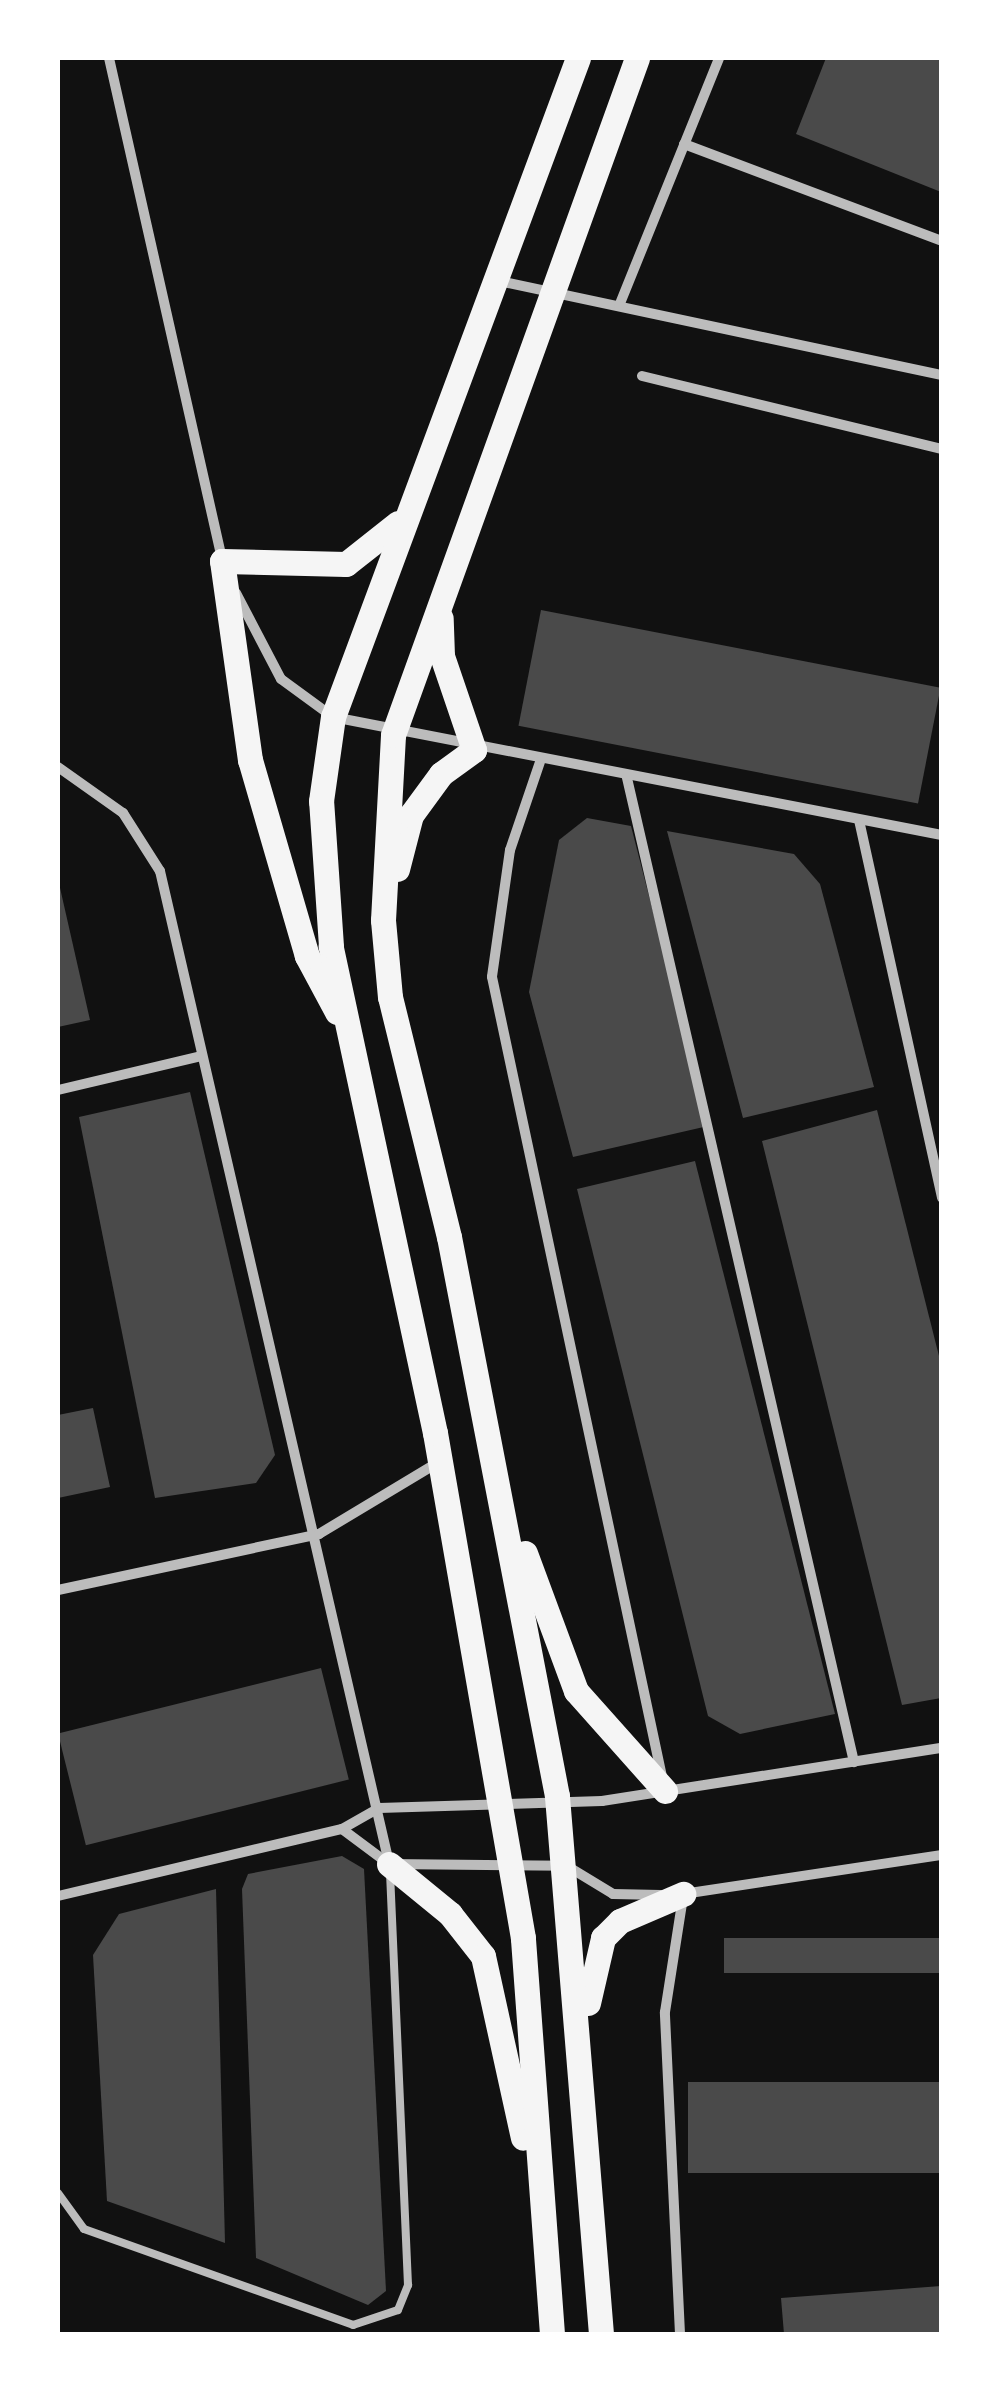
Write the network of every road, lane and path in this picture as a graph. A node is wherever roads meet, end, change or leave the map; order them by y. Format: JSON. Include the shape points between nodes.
{"nodes":[{"id":1,"x":110,"y":58,"type":"edge"},
{"id":2,"x":578,"y":58,"type":"edge"},
{"id":3,"x":637,"y":58,"type":"edge"},
{"id":4,"x":719,"y":58,"type":"edge"},
{"id":5,"x":684,"y":144,"type":"junction"},
{"id":6,"x":942,"y":241,"type":"edge"},
{"id":7,"x":494,"y":280,"type":"junction"},
{"id":8,"x":549,"y":291,"type":"junction"},
{"id":9,"x":619,"y":306,"type":"junction"},
{"id":10,"x":942,"y":375,"type":"edge"},
{"id":11,"x":642,"y":376,"type":"dead end"},
{"id":12,"x":942,"y":450,"type":"edge"},
{"id":13,"x":405,"y":516,"type":"junction"},
{"id":14,"x":222,"y":561,"type":"junction"},
{"id":15,"x":441,"y":598,"type":"junction"},
{"id":16,"x":334,"y":717,"type":"junction"},
{"id":17,"x":394,"y":736,"type":"junction"},
{"id":18,"x":474,"y":750,"type":"junction"},
{"id":19,"x":540,"y":762,"type":"junction"},
{"id":20,"x":58,"y":767,"type":"edge"},
{"id":21,"x":626,"y":778,"type":"junction"},
{"id":22,"x":859,"y":820,"type":"junction"},
{"id":23,"x":942,"y":835,"type":"edge"},
{"id":24,"x":383,"y":920,"type":"junction"},
{"id":25,"x":352,"y":1039,"type":"junction"},
{"id":26,"x":202,"y":1056,"type":"junction"},
{"id":27,"x":58,"y":1090,"type":"edge"},
{"id":28,"x":942,"y":1198,"type":"edge"},
{"id":29,"x":474,"y":1370,"type":"junction"},
{"id":30,"x":440,"y":1462,"type":"junction"},
{"id":31,"x":319,"y":1534,"type":"junction"},
{"id":32,"x":58,"y":1590,"type":"edge"},
{"id":33,"x":942,"y":1748,"type":"edge"},
{"id":34,"x":854,"y":1762,"type":"junction"},
{"id":35,"x":665,"y":1791,"type":"junction"},
{"id":36,"x":557,"y":1796,"type":"junction"},
{"id":37,"x":498,"y":1799,"type":"junction"},
{"id":38,"x":379,"y":1808,"type":"junction"},
{"id":39,"x":342,"y":1830,"type":"junction"},
{"id":40,"x":942,"y":1855,"type":"edge"},
{"id":41,"x":389,"y":1864,"type":"junction"},
{"id":42,"x":567,"y":1866,"type":"junction"},
{"id":43,"x":510,"y":1869,"type":"junction"},
{"id":44,"x":683,"y":1894,"type":"junction"},
{"id":45,"x":58,"y":1896,"type":"edge"},
{"id":46,"x":582,"y":2045,"type":"junction"},
{"id":47,"x":58,"y":2193,"type":"edge"},
{"id":48,"x":546,"y":2260,"type":"junction"},
{"id":49,"x":552,"y":2334,"type":"edge"},
{"id":50,"x":601,"y":2334,"type":"edge"},
{"id":51,"x":680,"y":2334,"type":"edge"}],
"edges":[{"from":1,"to":14,"type":"street"},
{"from":2,"to":7,"type":"main road"},
{"from":3,"to":8,"type":"main road"},
{"from":4,"to":5,"type":"street"},
{"from":5,"to":6,"type":"street"},
{"from":5,"to":9,"type":"street"},
{"from":7,"to":8,"type":"street"},
{"from":7,"to":13,"type":"main road"},
{"from":8,"to":9,"type":"street"},
{"from":8,"to":15,"type":"main road"},
{"from":9,"to":10,"type":"street"},
{"from":11,"to":12,"type":"street"},
{"from":13,"to":14,"type":"main road","via":[[346,564]]},
{"from":13,"to":16,"type":"main road"},
{"from":14,"to":16,"type":"street","via":[[282,679]]},
{"from":14,"to":25,"type":"main road","via":[[231,663],[273,847],[306,956]]},
{"from":15,"to":17,"type":"main road"},
{"from":15,"to":18,"type":"main road","via":[[442,656]]},
{"from":16,"to":17,"type":"street"},
{"from":16,"to":25,"type":"main road","via":[[322,880]]},
{"from":17,"to":18,"type":"street"},
{"from":17,"to":24,"type":"main road"},
{"from":18,"to":19,"type":"street"},
{"from":18,"to":24,"type":"main road","via":[[441,774],[411,815]]},
{"from":19,"to":21,"type":"street"},
{"from":19,"to":35,"type":"street","via":[[510,850],[492,977]]},
{"from":20,"to":26,"type":"street","via":[[144,836]]},
{"from":21,"to":22,"type":"street"},
{"from":21,"to":34,"type":"street"},
{"from":22,"to":23,"type":"street"},
{"from":22,"to":28,"type":"street"},
{"from":24,"to":29,"type":"main road","via":[[390,997]]},
{"from":25,"to":30,"type":"main road"},
{"from":26,"to":27,"type":"street"},
{"from":26,"to":31,"type":"street"},
{"from":29,"to":35,"type":"main road","via":[[544,1625],[598,1721]]},
{"from":29,"to":36,"type":"main road"},
{"from":30,"to":31,"type":"street"},
{"from":30,"to":37,"type":"main road"},
{"from":31,"to":32,"type":"street"},
{"from":31,"to":38,"type":"street"},
{"from":33,"to":34,"type":"street"},
{"from":34,"to":35,"type":"street"},
{"from":35,"to":36,"type":"street"},
{"from":36,"to":37,"type":"street"},
{"from":36,"to":42,"type":"main road"},
{"from":37,"to":38,"type":"street"},
{"from":37,"to":43,"type":"main road"},
{"from":38,"to":39,"type":"street"},
{"from":38,"to":41,"type":"street"},
{"from":39,"to":41,"type":"street"},
{"from":39,"to":45,"type":"street"},
{"from":40,"to":44,"type":"street"},
{"from":41,"to":43,"type":"street"},
{"from":41,"to":47,"type":"lane","via":[[408,2284],[398,2310],[353,2325],[84,2230]]},
{"from":41,"to":48,"type":"main road","via":[[483,1956]]},
{"from":42,"to":43,"type":"street"},
{"from":42,"to":44,"type":"street","via":[[612,1894]]},
{"from":42,"to":46,"type":"main road"},
{"from":43,"to":48,"type":"main road"},
{"from":44,"to":46,"type":"main road","via":[[620,1921],[603,1938]]},
{"from":44,"to":51,"type":"street","via":[[666,2012]]},
{"from":46,"to":50,"type":"main road"},
{"from":48,"to":49,"type":"main road"}]}
